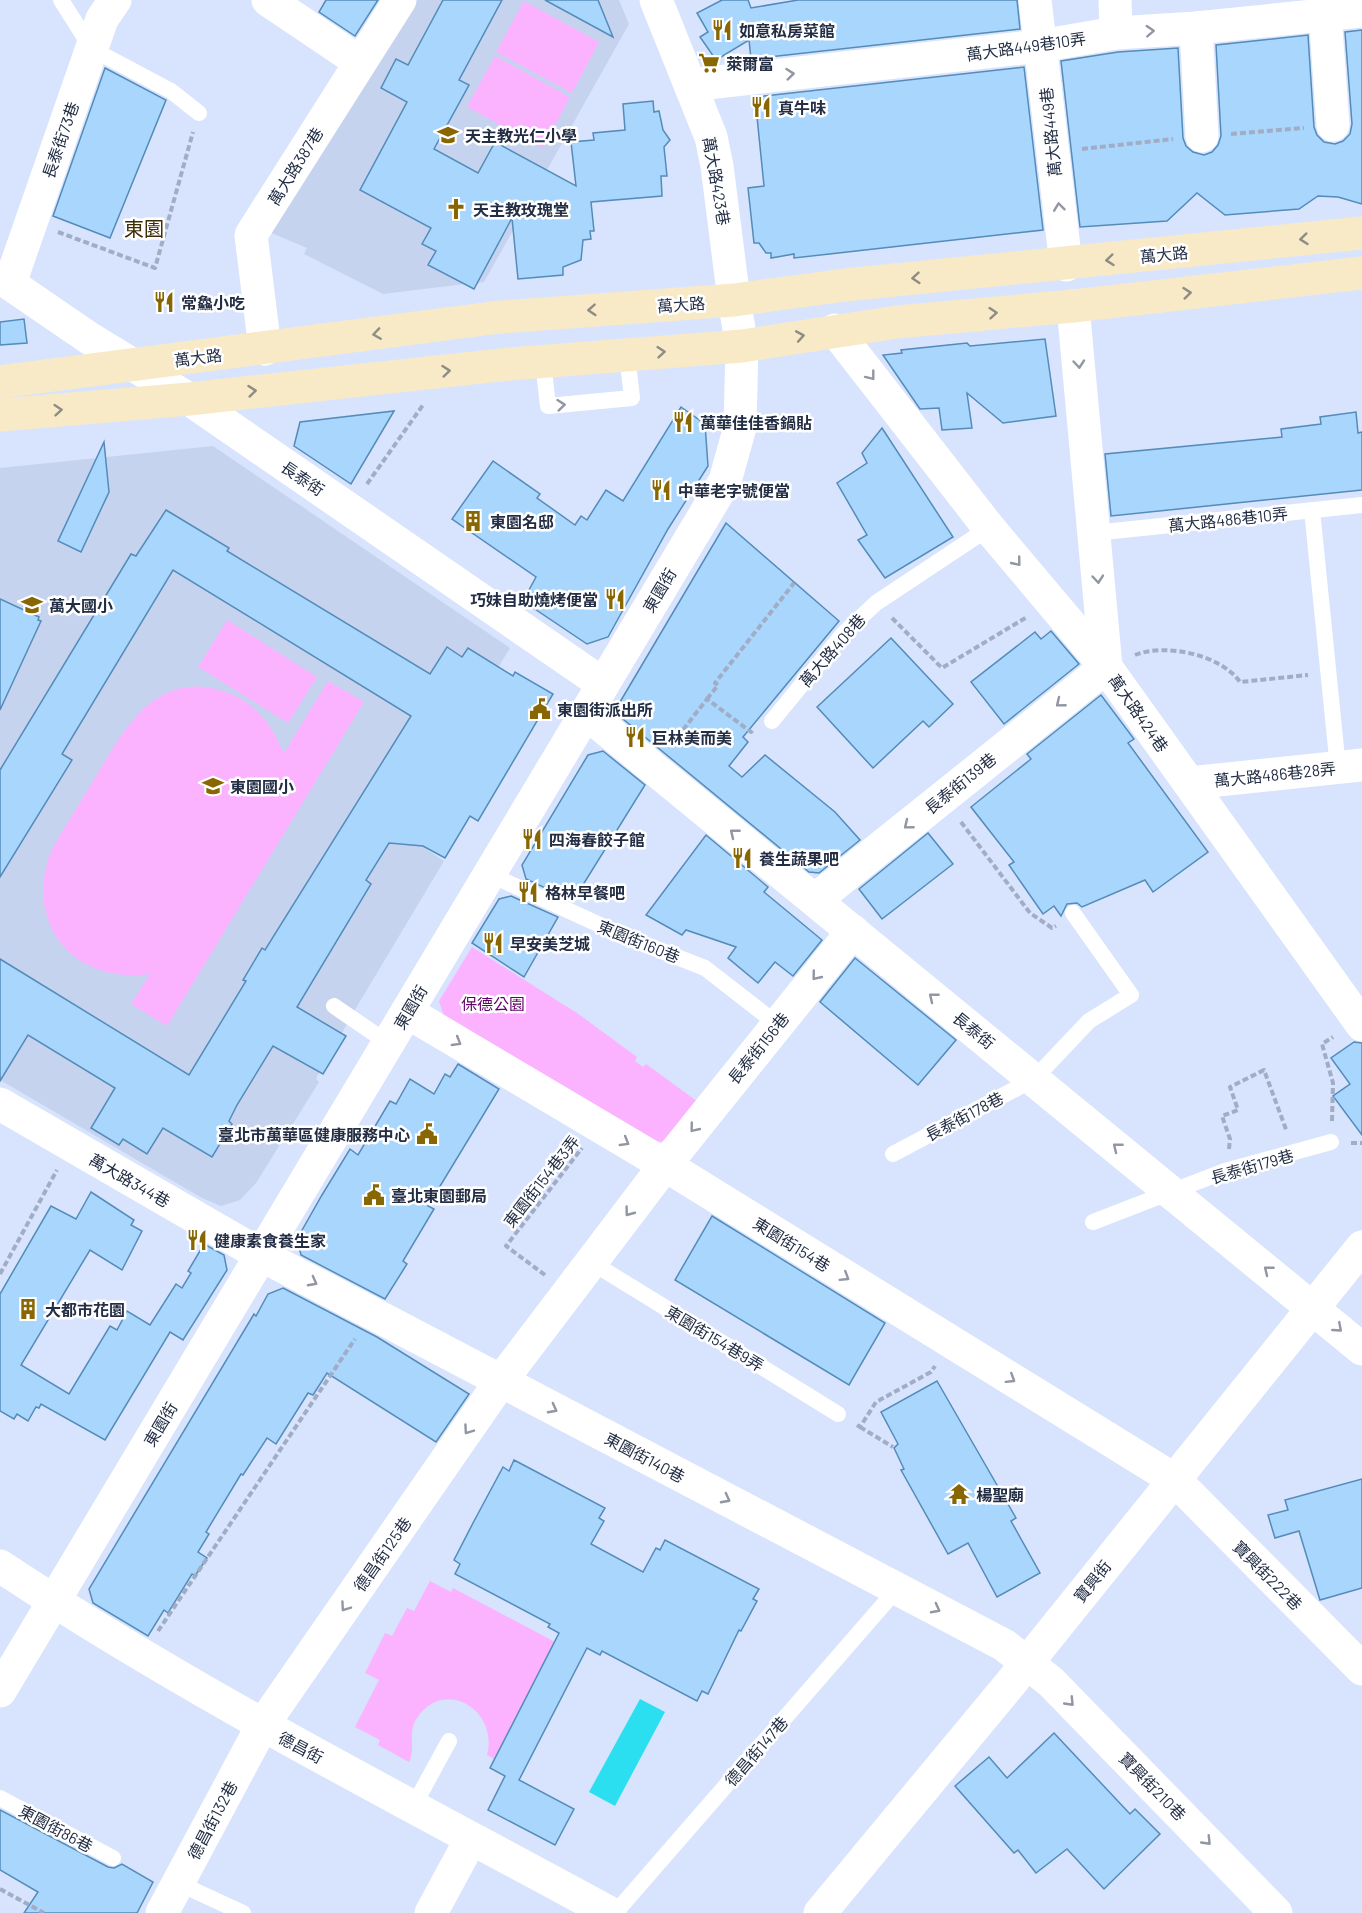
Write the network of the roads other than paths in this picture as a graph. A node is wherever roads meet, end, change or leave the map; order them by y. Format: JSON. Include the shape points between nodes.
{"nodes":[{"id":1,"x":61,"y":0,"type":"edge"},
{"id":2,"x":115,"y":0,"type":"edge"},
{"id":3,"x":268,"y":0,"type":"edge"},
{"id":4,"x":400,"y":0,"type":"edge"},
{"id":5,"x":656,"y":0,"type":"edge"},
{"id":6,"x":1035,"y":0,"type":"edge"},
{"id":7,"x":1115,"y":0,"type":"edge"},
{"id":8,"x":1362,"y":11,"type":"edge"},
{"id":9,"x":1325,"y":14,"type":"junction"},
{"id":10,"x":1196,"y":28,"type":"junction"},
{"id":11,"x":1116,"y":33,"type":"junction"},
{"id":12,"x":1040,"y":46,"type":"junction"},
{"id":13,"x":92,"y":49,"type":"junction"},
{"id":14,"x":360,"y":62,"type":"junction"},
{"id":15,"x":690,"y":85,"type":"junction"},
{"id":16,"x":199,"y":113,"type":"road end"},
{"id":17,"x":1333,"y":125,"type":"dead end"},
{"id":18,"x":1202,"y":136,"type":"dead end"},
{"id":19,"x":1362,"y":233,"type":"edge"},
{"id":20,"x":1066,"y":264,"type":"junction"},
{"id":21,"x":1362,"y":273,"type":"edge"},
{"id":22,"x":5,"y":280,"type":"edge"},
{"id":23,"x":734,"y":300,"type":"junction"},
{"id":24,"x":1073,"y":306,"type":"junction"},
{"id":25,"x":835,"y":330,"type":"junction"},
{"id":26,"x":742,"y":346,"type":"junction"},
{"id":27,"x":265,"y":349,"type":"junction"},
{"id":28,"x":627,"y":355,"type":"junction"},
{"id":29,"x":543,"y":362,"type":"junction"},
{"id":30,"x":134,"y":366,"type":"junction"},
{"id":31,"x":0,"y":382,"type":"edge"},
{"id":32,"x":189,"y":399,"type":"junction"},
{"id":33,"x":0,"y":415,"type":"edge"},
{"id":34,"x":1362,"y":505,"type":"edge"},
{"id":35,"x":1312,"y":510,"type":"junction"},
{"id":36,"x":989,"y":528,"type":"junction"},
{"id":37,"x":1094,"y":533,"type":"junction"},
{"id":38,"x":1106,"y":667,"type":"junction"},
{"id":39,"x":603,"y":684,"type":"junction"},
{"id":40,"x":586,"y":712,"type":"junction"},
{"id":41,"x":765,"y":722,"type":"road end"},
{"id":42,"x":1350,"y":766,"type":"edge"},
{"id":43,"x":1189,"y":783,"type":"junction"},
{"id":44,"x":489,"y":874,"type":"junction"},
{"id":45,"x":815,"y":900,"type":"junction"},
{"id":46,"x":1073,"y":913,"type":"road end"},
{"id":47,"x":853,"y":931,"type":"junction"},
{"id":48,"x":334,"y":1006,"type":"dead end"},
{"id":49,"x":407,"y":1012,"type":"junction"},
{"id":50,"x":1360,"y":1022,"type":"edge"},
{"id":51,"x":777,"y":1024,"type":"junction"},
{"id":52,"x":388,"y":1043,"type":"junction"},
{"id":53,"x":1034,"y":1079,"type":"junction"},
{"id":54,"x":0,"y":1104,"type":"edge"},
{"id":55,"x":1331,"y":1142,"type":"road end"},
{"id":56,"x":893,"y":1154,"type":"dead end"},
{"id":57,"x":664,"y":1166,"type":"junction"},
{"id":58,"x":1174,"y":1193,"type":"junction"},
{"id":59,"x":1093,"y":1222,"type":"dead end"},
{"id":60,"x":1362,"y":1247,"type":"edge"},
{"id":61,"x":261,"y":1255,"type":"junction"},
{"id":62,"x":591,"y":1263,"type":"junction"},
{"id":63,"x":1313,"y":1307,"type":"junction"},
{"id":64,"x":1362,"y":1349,"type":"edge"},
{"id":65,"x":501,"y":1382,"type":"junction"},
{"id":66,"x":838,"y":1414,"type":"road end"},
{"id":67,"x":1175,"y":1480,"type":"junction"},
{"id":68,"x":0,"y":1566,"type":"edge"},
{"id":69,"x":897,"y":1589,"type":"junction"},
{"id":70,"x":54,"y":1601,"type":"junction"},
{"id":71,"x":1027,"y":1663,"type":"junction"},
{"id":72,"x":1362,"y":1669,"type":"edge"},
{"id":73,"x":0,"y":1691,"type":"edge"},
{"id":74,"x":262,"y":1726,"type":"junction"},
{"id":75,"x":449,"y":1741,"type":"dead end"},
{"id":76,"x":0,"y":1798,"type":"edge"},
{"id":77,"x":413,"y":1808,"type":"junction"},
{"id":78,"x":471,"y":1839,"type":"junction"},
{"id":79,"x":113,"y":1858,"type":"dead end"},
{"id":80,"x":178,"y":1883,"type":"junction"},
{"id":81,"x":162,"y":1913,"type":"edge"},
{"id":82,"x":243,"y":1913,"type":"edge"},
{"id":83,"x":431,"y":1913,"type":"edge"},
{"id":84,"x":610,"y":1913,"type":"edge"},
{"id":85,"x":615,"y":1913,"type":"edge"},
{"id":86,"x":820,"y":1913,"type":"edge"},
{"id":87,"x":1276,"y":1913,"type":"edge"}],
"edges":[{"from":1,"to":13,"type":"lane"},
{"from":2,"to":13,"type":"street","name":"長泰街73巷","via":[[102,19]]},
{"from":3,"to":14,"type":"street"},
{"from":4,"to":14,"type":"street","name":"萬大路387巷"},
{"from":5,"to":15,"type":"street","name":"萬大路423巷"},
{"from":6,"to":12,"type":"street","name":"萬大路449巷"},
{"from":7,"to":11,"type":"street"},
{"from":8,"to":9,"type":"street","name":"萬大路449巷10弄"},
{"from":9,"to":10,"type":"street","name":"萬大路449巷10弄"},
{"from":9,"to":17,"type":"street"},
{"from":11,"to":10,"type":"street","name":"萬大路449巷10弄","one_way":true},
{"from":10,"to":18,"type":"street"},
{"from":11,"to":12,"type":"street","name":"萬大路449巷10弄"},
{"from":15,"to":12,"type":"street","name":"萬大路449巷10弄","one_way":true},
{"from":20,"to":12,"type":"street","name":"萬大路449巷","one_way":true},
{"from":13,"to":16,"type":"lane","via":[[171,91]]},
{"from":13,"to":22,"type":"street","name":"長泰街73巷","via":[[32,223]]},
{"from":14,"to":27,"type":"street","name":"萬大路387巷","via":[[251,235]]},
{"from":15,"to":23,"type":"street","name":"萬大路423巷","via":[[711,137],[717,166]]},
{"from":19,"to":20,"type":"main road","name":"萬大路","one_way":true},
{"from":20,"to":23,"type":"main road","name":"萬大路","one_way":true},
{"from":24,"to":21,"type":"main road","one_way":true},
{"from":22,"to":30,"type":"street","name":"長泰街"},
{"from":23,"to":26,"type":"street","name":"東園街"},
{"from":23,"to":27,"type":"main road","name":"萬大路","one_way":true,"via":[[500,317]]},
{"from":25,"to":24,"type":"main road","one_way":true},
{"from":24,"to":37,"type":"street","name":"萬大路424巷","one_way":true},
{"from":26,"to":25,"type":"main road","one_way":true},
{"from":25,"to":36,"type":"street","one_way":true},
{"from":28,"to":26,"type":"main road","one_way":true},
{"from":26,"to":39,"type":"street","name":"東園街","via":[[740,427],[725,481]]},
{"from":27,"to":30,"type":"main road","name":"萬大路"},
{"from":28,"to":29,"type":"main road"},
{"from":29,"to":28,"type":"lane","one_way":true,"via":[[548,406],[632,398]]},
{"from":32,"to":29,"type":"main road","one_way":true},
{"from":30,"to":31,"type":"main road","name":"萬大路"},
{"from":30,"to":32,"type":"street","name":"長泰街"},
{"from":33,"to":32,"type":"main road","one_way":true},
{"from":32,"to":39,"type":"street","name":"長泰街"},
{"from":34,"to":35,"type":"lane","name":"萬大路486巷10弄"},
{"from":35,"to":37,"type":"lane","name":"萬大路486巷10弄"},
{"from":35,"to":42,"type":"lane","via":[[1328,673]]},
{"from":36,"to":38,"type":"street","one_way":true},
{"from":36,"to":41,"type":"lane","name":"萬大路408巷","via":[[876,603]]},
{"from":37,"to":38,"type":"street","name":"萬大路424巷","one_way":true},
{"from":38,"to":43,"type":"street","name":"萬大路424巷"},
{"from":38,"to":45,"type":"street","name":"長泰街139巷","one_way":true},
{"from":39,"to":40,"type":"street","name":"東園街"},
{"from":40,"to":44,"type":"street","name":"東園街"},
{"from":45,"to":40,"type":"street","name":"長泰街","one_way":true},
{"from":42,"to":43,"type":"street","name":"萬大路486巷28弄"},
{"from":43,"to":50,"type":"street","name":"萬大路424巷"},
{"from":44,"to":49,"type":"street","name":"東園街"},
{"from":44,"to":51,"type":"lane","name":"東園街160巷","via":[[626,937],[705,968]]},
{"from":45,"to":47,"type":"street","name":"長泰街"},
{"from":46,"to":53,"type":"lane","name":"長泰街178巷","via":[[1131,995],[1089,1021]]},
{"from":47,"to":51,"type":"street","name":"長泰街156巷","one_way":true},
{"from":53,"to":47,"type":"street","name":"長泰街","one_way":true},
{"from":48,"to":52,"type":"lane"},
{"from":49,"to":52,"type":"street","name":"東園街"},
{"from":49,"to":57,"type":"street","name":"東園街154巷","one_way":true},
{"from":51,"to":57,"type":"street","name":"長泰街156巷","one_way":true},
{"from":52,"to":61,"type":"street","name":"東園街"},
{"from":53,"to":56,"type":"lane","name":"長泰街178巷"},
{"from":58,"to":53,"type":"street","name":"長泰街","one_way":true},
{"from":54,"to":61,"type":"street","name":"萬大路344巷"},
{"from":55,"to":58,"type":"lane","name":"長泰街179巷","via":[[1225,1171]]},
{"from":57,"to":62,"type":"street","one_way":true},
{"from":57,"to":67,"type":"street","name":"東園街154巷","one_way":true},
{"from":58,"to":59,"type":"lane","name":"長泰街179巷"},
{"from":63,"to":58,"type":"street","name":"長泰街","one_way":true},
{"from":60,"to":63,"type":"street","name":"寶興街"},
{"from":61,"to":65,"type":"street","name":"東園街140巷","one_way":true},
{"from":61,"to":70,"type":"street","name":"東園街"},
{"from":62,"to":65,"type":"street"},
{"from":62,"to":66,"type":"lane","name":"東園街154巷9弄"},
{"from":63,"to":64,"type":"street","name":"長泰街","one_way":true},
{"from":63,"to":67,"type":"street","name":"寶興街"},
{"from":65,"to":69,"type":"street","name":"東園街140巷","one_way":true},
{"from":65,"to":74,"type":"street","name":"德昌街125巷","one_way":true},
{"from":67,"to":71,"type":"street","name":"寶興街"},
{"from":67,"to":72,"type":"street","name":"寶興街222巷"},
{"from":68,"to":70,"type":"street","name":"德昌街"},
{"from":69,"to":71,"type":"street","name":"東園街140巷","one_way":true,"via":[[1004,1645]]},
{"from":69,"to":85,"type":"lane","name":"德昌街147巷"},
{"from":70,"to":73,"type":"street","name":"東園街"},
{"from":70,"to":74,"type":"street","name":"德昌街"},
{"from":71,"to":86,"type":"street","name":"寶興街"},
{"from":71,"to":87,"type":"street","name":"寶興街210巷","one_way":true,"via":[[1051,1682]]},
{"from":74,"to":77,"type":"street","name":"德昌街"},
{"from":74,"to":80,"type":"street","name":"德昌街132巷"},
{"from":75,"to":77,"type":"lane"},
{"from":76,"to":79,"type":"lane","name":"東園街86巷"},
{"from":77,"to":78,"type":"street","name":"德昌街"},
{"from":78,"to":83,"type":"street"},
{"from":78,"to":84,"type":"street","name":"德昌街"},
{"from":80,"to":81,"type":"street","name":"德昌街132巷"},
{"from":80,"to":82,"type":"lane"}]}
